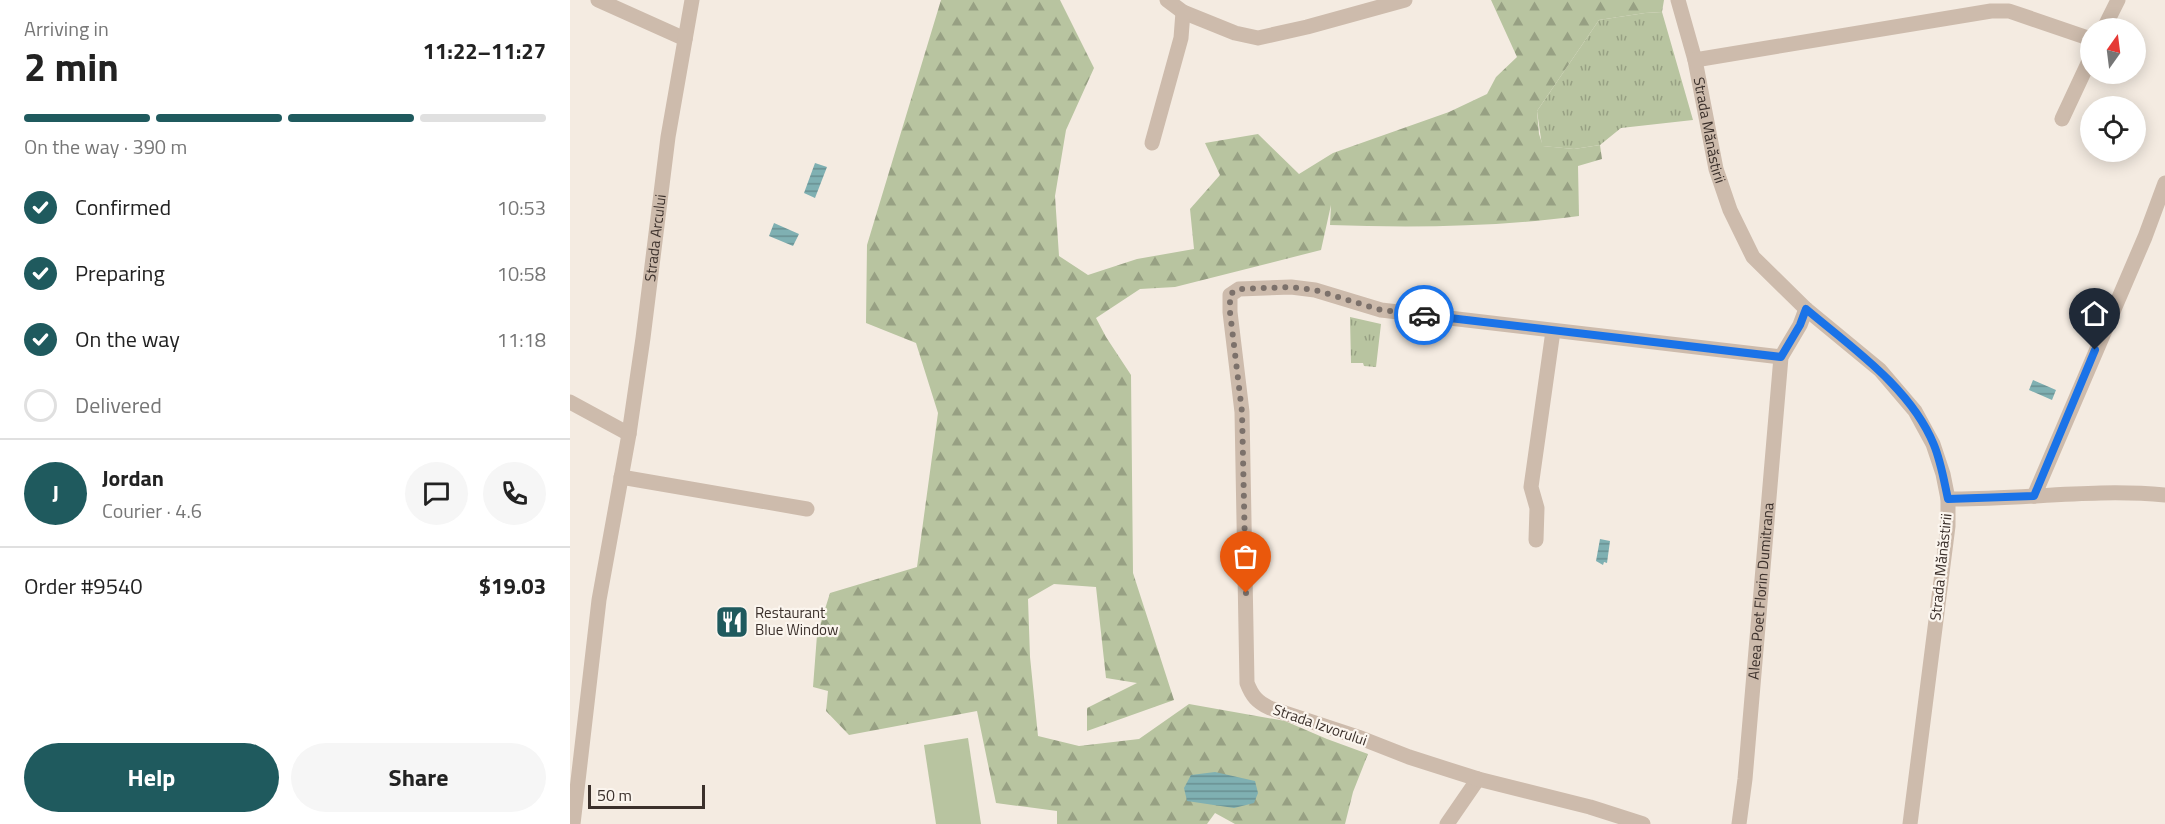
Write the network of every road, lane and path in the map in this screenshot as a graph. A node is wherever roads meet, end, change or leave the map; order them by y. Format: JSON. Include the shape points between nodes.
{"nodes":[{"id":1,"x":598,"y":0,"type":"edge"},
{"id":2,"x":692,"y":0,"type":"edge"},
{"id":3,"x":1167,"y":0,"type":"edge"},
{"id":4,"x":1405,"y":0,"type":"edge"},
{"id":5,"x":1678,"y":0,"type":"edge"},
{"id":6,"x":2118,"y":0,"type":"edge"},
{"id":7,"x":1183,"y":12,"type":"junction"},
{"id":8,"x":2109,"y":18,"type":"edge"},
{"id":9,"x":2080,"y":35,"type":"edge"},
{"id":10,"x":685,"y":39,"type":"junction"},
{"id":11,"x":1695,"y":60,"type":"junction"},
{"id":12,"x":2080,"y":81,"type":"edge"},
{"id":13,"x":2062,"y":119,"type":"dead end"},
{"id":14,"x":1152,"y":143,"type":"dead end"},
{"id":15,"x":2165,"y":183,"type":"edge"},
{"id":16,"x":1806,"y":309,"type":"junction"},
{"id":17,"x":1552,"y":331,"type":"junction"},
{"id":18,"x":1781,"y":357,"type":"junction"},
{"id":19,"x":570,"y":402,"type":"edge"},
{"id":20,"x":629,"y":434,"type":"junction"},
{"id":21,"x":621,"y":477,"type":"junction"},
{"id":22,"x":2165,"y":495,"type":"edge"},
{"id":23,"x":2034,"y":496,"type":"junction"},
{"id":24,"x":1948,"y":499,"type":"junction"},
{"id":25,"x":807,"y":509,"type":"dead end"},
{"id":26,"x":1536,"y":540,"type":"dead end"},
{"id":27,"x":576,"y":749,"type":"edge"},
{"id":28,"x":1478,"y":779,"type":"junction"},
{"id":29,"x":573,"y":824,"type":"edge"},
{"id":30,"x":1446,"y":824,"type":"edge"},
{"id":31,"x":1642,"y":824,"type":"edge"},
{"id":32,"x":1739,"y":824,"type":"edge"},
{"id":33,"x":1910,"y":824,"type":"edge"}],
"edges":[{"from":1,"to":10,"type":"street"},
{"from":2,"to":10,"type":"street","name":"Strada Arcului"},
{"from":3,"to":7,"type":"street"},
{"from":4,"to":7,"type":"street","via":[[1258,38]]},
{"from":5,"to":11,"type":"street","name":"Strada Mănăstirii"},
{"from":6,"to":8,"type":"street"},
{"from":7,"to":14,"type":"street","via":[[1181,38]]},
{"from":9,"to":11,"type":"street","via":[[2009,11],[1990,11]]},
{"from":10,"to":20,"type":"street","name":"Strada Arcului","via":[[668,137]]},
{"from":11,"to":16,"type":"street","name":"Strada Mănăstirii","via":[[1716,169],[1730,210],[1754,257]]},
{"from":12,"to":13,"type":"street"},
{"from":15,"to":23,"type":"street"},
{"from":16,"to":18,"type":"street"},
{"from":16,"to":24,"type":"street","name":"Strada Mănăstirii","via":[[1880,370],[1915,411],[1934,444]]},
{"from":17,"to":18,"type":"street","name":"Strada Izvorului"},
{"from":17,"to":26,"type":"street","via":[[1531,487],[1538,508]]},
{"from":17,"to":28,"type":"street","name":"Strada Izvorului","via":[[1381,310],[1315,290],[1291,287],[1239,289],[1230,294],[1242,412],[1248,683],[1252,696],[1270,708]]},
{"from":18,"to":32,"type":"street","name":"Aleea Poet Florin Dumitrana"},
{"from":19,"to":20,"type":"street"},
{"from":20,"to":21,"type":"street","name":"Strada Arcului"},
{"from":21,"to":25,"type":"street"},
{"from":21,"to":27,"type":"street","name":"Strada Arcului"},
{"from":22,"to":23,"type":"street"},
{"from":23,"to":24,"type":"street"},
{"from":24,"to":33,"type":"street","name":"Strada Mănăstirii","via":[[1948,526]]},
{"from":27,"to":29,"type":"street","name":"Strada Arcului"},
{"from":28,"to":30,"type":"street"},
{"from":28,"to":31,"type":"street","name":"Strada Izvorului"}]}
